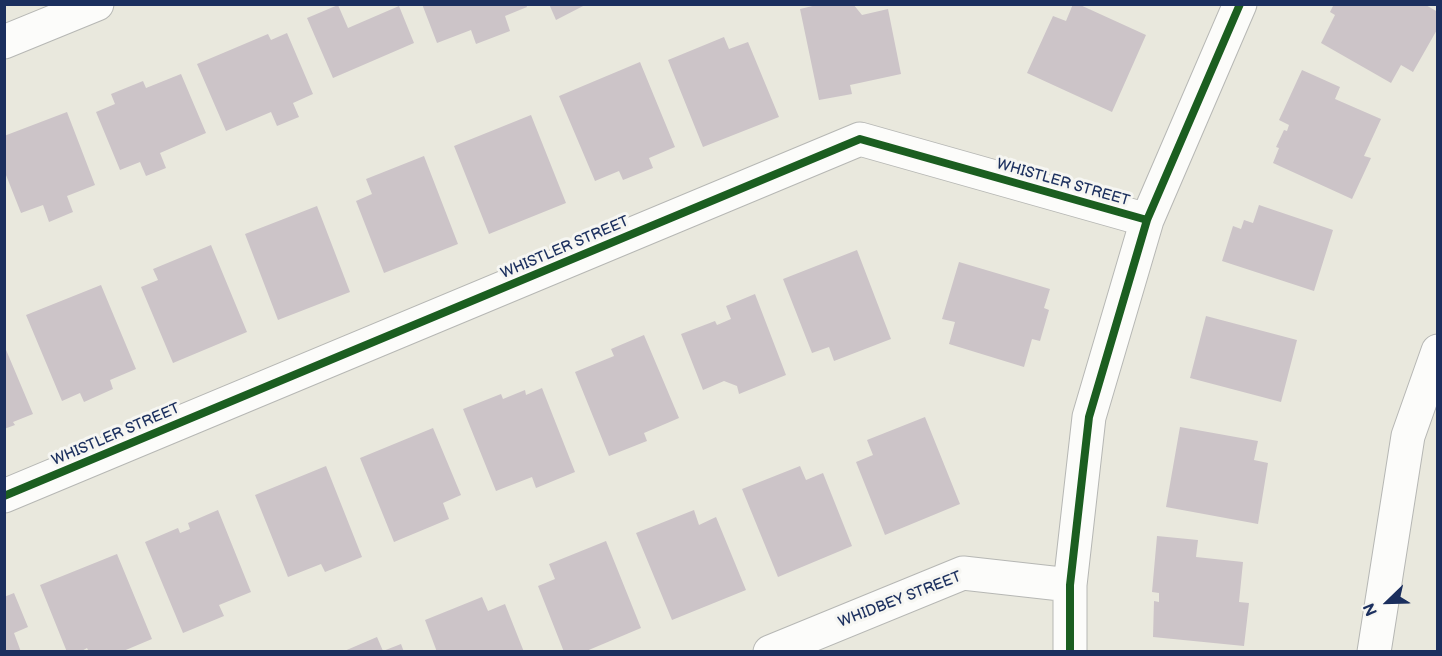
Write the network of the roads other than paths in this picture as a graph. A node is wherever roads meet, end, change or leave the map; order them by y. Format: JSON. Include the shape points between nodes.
{"nodes":[{"id":1,"x":98,"y":4,"type":"edge"},
{"id":2,"x":1240,"y":4,"type":"edge"},
{"id":3,"x":4,"y":42,"type":"edge"},
{"id":4,"x":1147,"y":220,"type":"junction"},
{"id":5,"x":1437,"y":351,"type":"edge"},
{"id":6,"x":4,"y":496,"type":"edge"},
{"id":7,"x":1070,"y":585,"type":"junction"},
{"id":8,"x":770,"y":651,"type":"edge"},
{"id":9,"x":1070,"y":651,"type":"edge"},
{"id":10,"x":1374,"y":651,"type":"edge"}],
"edges":[{"from":1,"to":3,"type":"street"},
{"from":2,"to":4,"type":"street","name":"WHISTLER STREET"},
{"from":4,"to":6,"type":"street","name":"WHISTLER STREET","via":[[860,139]]},
{"from":4,"to":7,"type":"street","name":"WHISTLER STREET","via":[[1089,417]]},
{"from":5,"to":10,"type":"street","via":[[1408,436]]},
{"from":7,"to":8,"type":"street","name":"WHIDBEY STREET","via":[[963,573]]},
{"from":7,"to":9,"type":"street","name":"WHISTLER STREET"}]}
